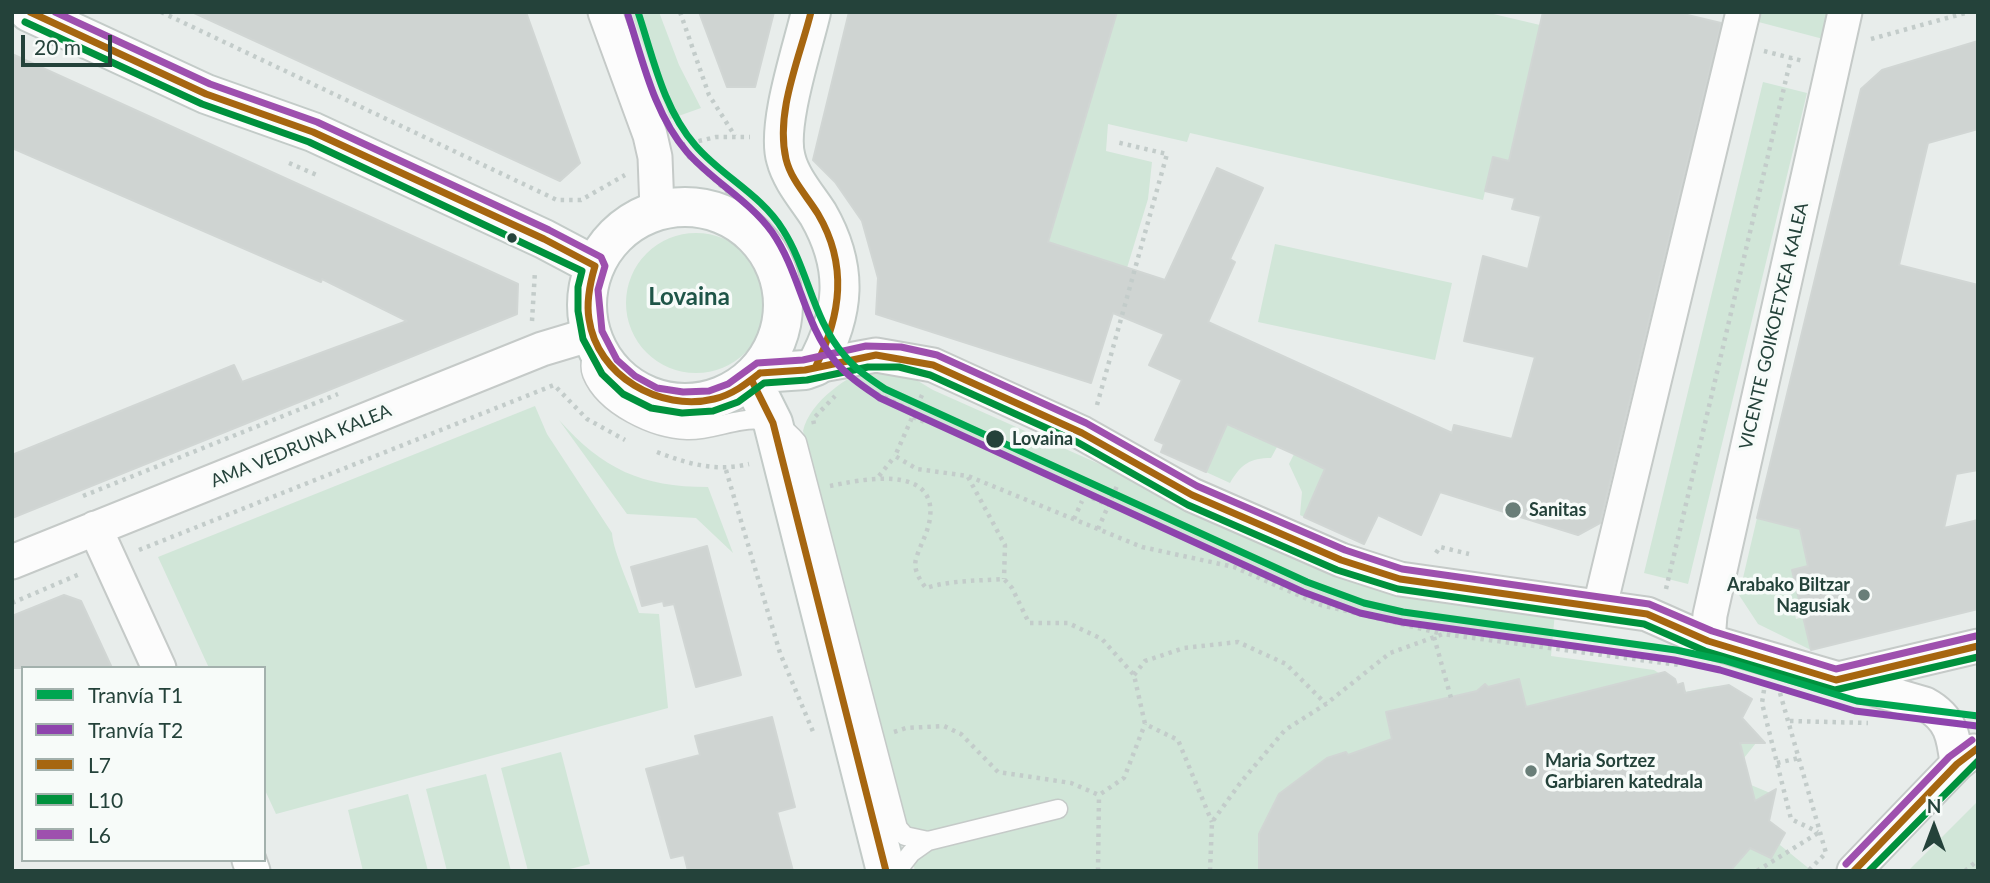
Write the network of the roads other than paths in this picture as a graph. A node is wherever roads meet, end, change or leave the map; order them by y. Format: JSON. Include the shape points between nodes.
{"nodes":[{"id":1,"x":29,"y":12,"type":"edge"},
{"id":2,"x":605,"y":12,"type":"edge"},
{"id":3,"x":811,"y":12,"type":"edge"},
{"id":4,"x":1743,"y":12,"type":"edge"},
{"id":5,"x":1845,"y":12,"type":"edge"},
{"id":6,"x":657,"y":209,"type":"junction"},
{"id":7,"x":595,"y":266,"type":"junction"},
{"id":8,"x":594,"y":338,"type":"junction"},
{"id":9,"x":756,"y":377,"type":"junction"},
{"id":10,"x":827,"y":379,"type":"junction"},
{"id":11,"x":773,"y":423,"type":"junction"},
{"id":12,"x":95,"y":528,"type":"junction"},
{"id":13,"x":12,"y":562,"type":"edge"},
{"id":14,"x":1600,"y":606,"type":"junction"},
{"id":15,"x":1978,"y":646,"type":"edge"},
{"id":16,"x":1698,"y":654,"type":"junction"},
{"id":17,"x":158,"y":666,"type":"edge"},
{"id":18,"x":1836,"y":680,"type":"junction"},
{"id":19,"x":1970,"y":753,"type":"edge"},
{"id":20,"x":1058,"y":809,"type":"dead end"},
{"id":21,"x":928,"y":841,"type":"junction"},
{"id":22,"x":886,"y":871,"type":"edge"},
{"id":23,"x":897,"y":871,"type":"edge"},
{"id":24,"x":1854,"y":871,"type":"edge"}],
"edges":[{"from":1,"to":7,"type":"main road","via":[[206,94],[313,132]]},
{"from":2,"to":6,"type":"street","via":[[650,135]]},
{"from":3,"to":10,"type":"main road","via":[[783,140],[786,159],[833,247],[838,274],[839,315]]},
{"from":4,"to":14,"type":"street"},
{"from":5,"to":16,"type":"street","name":"VICENTE GOIKOETXEA KALEA"},
{"from":6,"to":7,"type":"main road","via":[[631,221],[610,241]]},
{"from":6,"to":9,"type":"main road","via":[[691,204],[710,208],[728,217],[765,250],[784,296],[782,317]]},
{"from":7,"to":8,"type":"main road","via":[[588,311]]},
{"from":8,"to":9,"type":"main road","via":[[609,366],[629,385],[654,398],[682,404],[711,401]]},
{"from":8,"to":11,"type":"lane","via":[[591,373],[604,391],[637,416],[684,430],[711,430],[748,420]]},
{"from":8,"to":12,"type":"street","name":"AMA VEDRUNA KALEA","via":[[542,349]]},
{"from":9,"to":10,"type":"main road","via":[[804,370]]},
{"from":9,"to":11,"type":"main road"},
{"from":10,"to":14,"type":"street","via":[[876,355],[933,365],[1082,433],[1192,495],[1341,560],[1400,579]]},
{"from":11,"to":21,"type":"lane","via":[[790,433],[802,453],[898,828],[905,835]]},
{"from":11,"to":22,"type":"main road"},
{"from":12,"to":13,"type":"street","name":"AMA VEDRUNA KALEA"},
{"from":12,"to":17,"type":"street"},
{"from":14,"to":16,"type":"street","via":[[1647,614]]},
{"from":15,"to":18,"type":"street"},
{"from":16,"to":18,"type":"street"},
{"from":18,"to":19,"type":"street","via":[[1940,712]]},
{"from":19,"to":24,"type":"street"},
{"from":20,"to":21,"type":"lane"},
{"from":21,"to":23,"type":"lane"}]}
